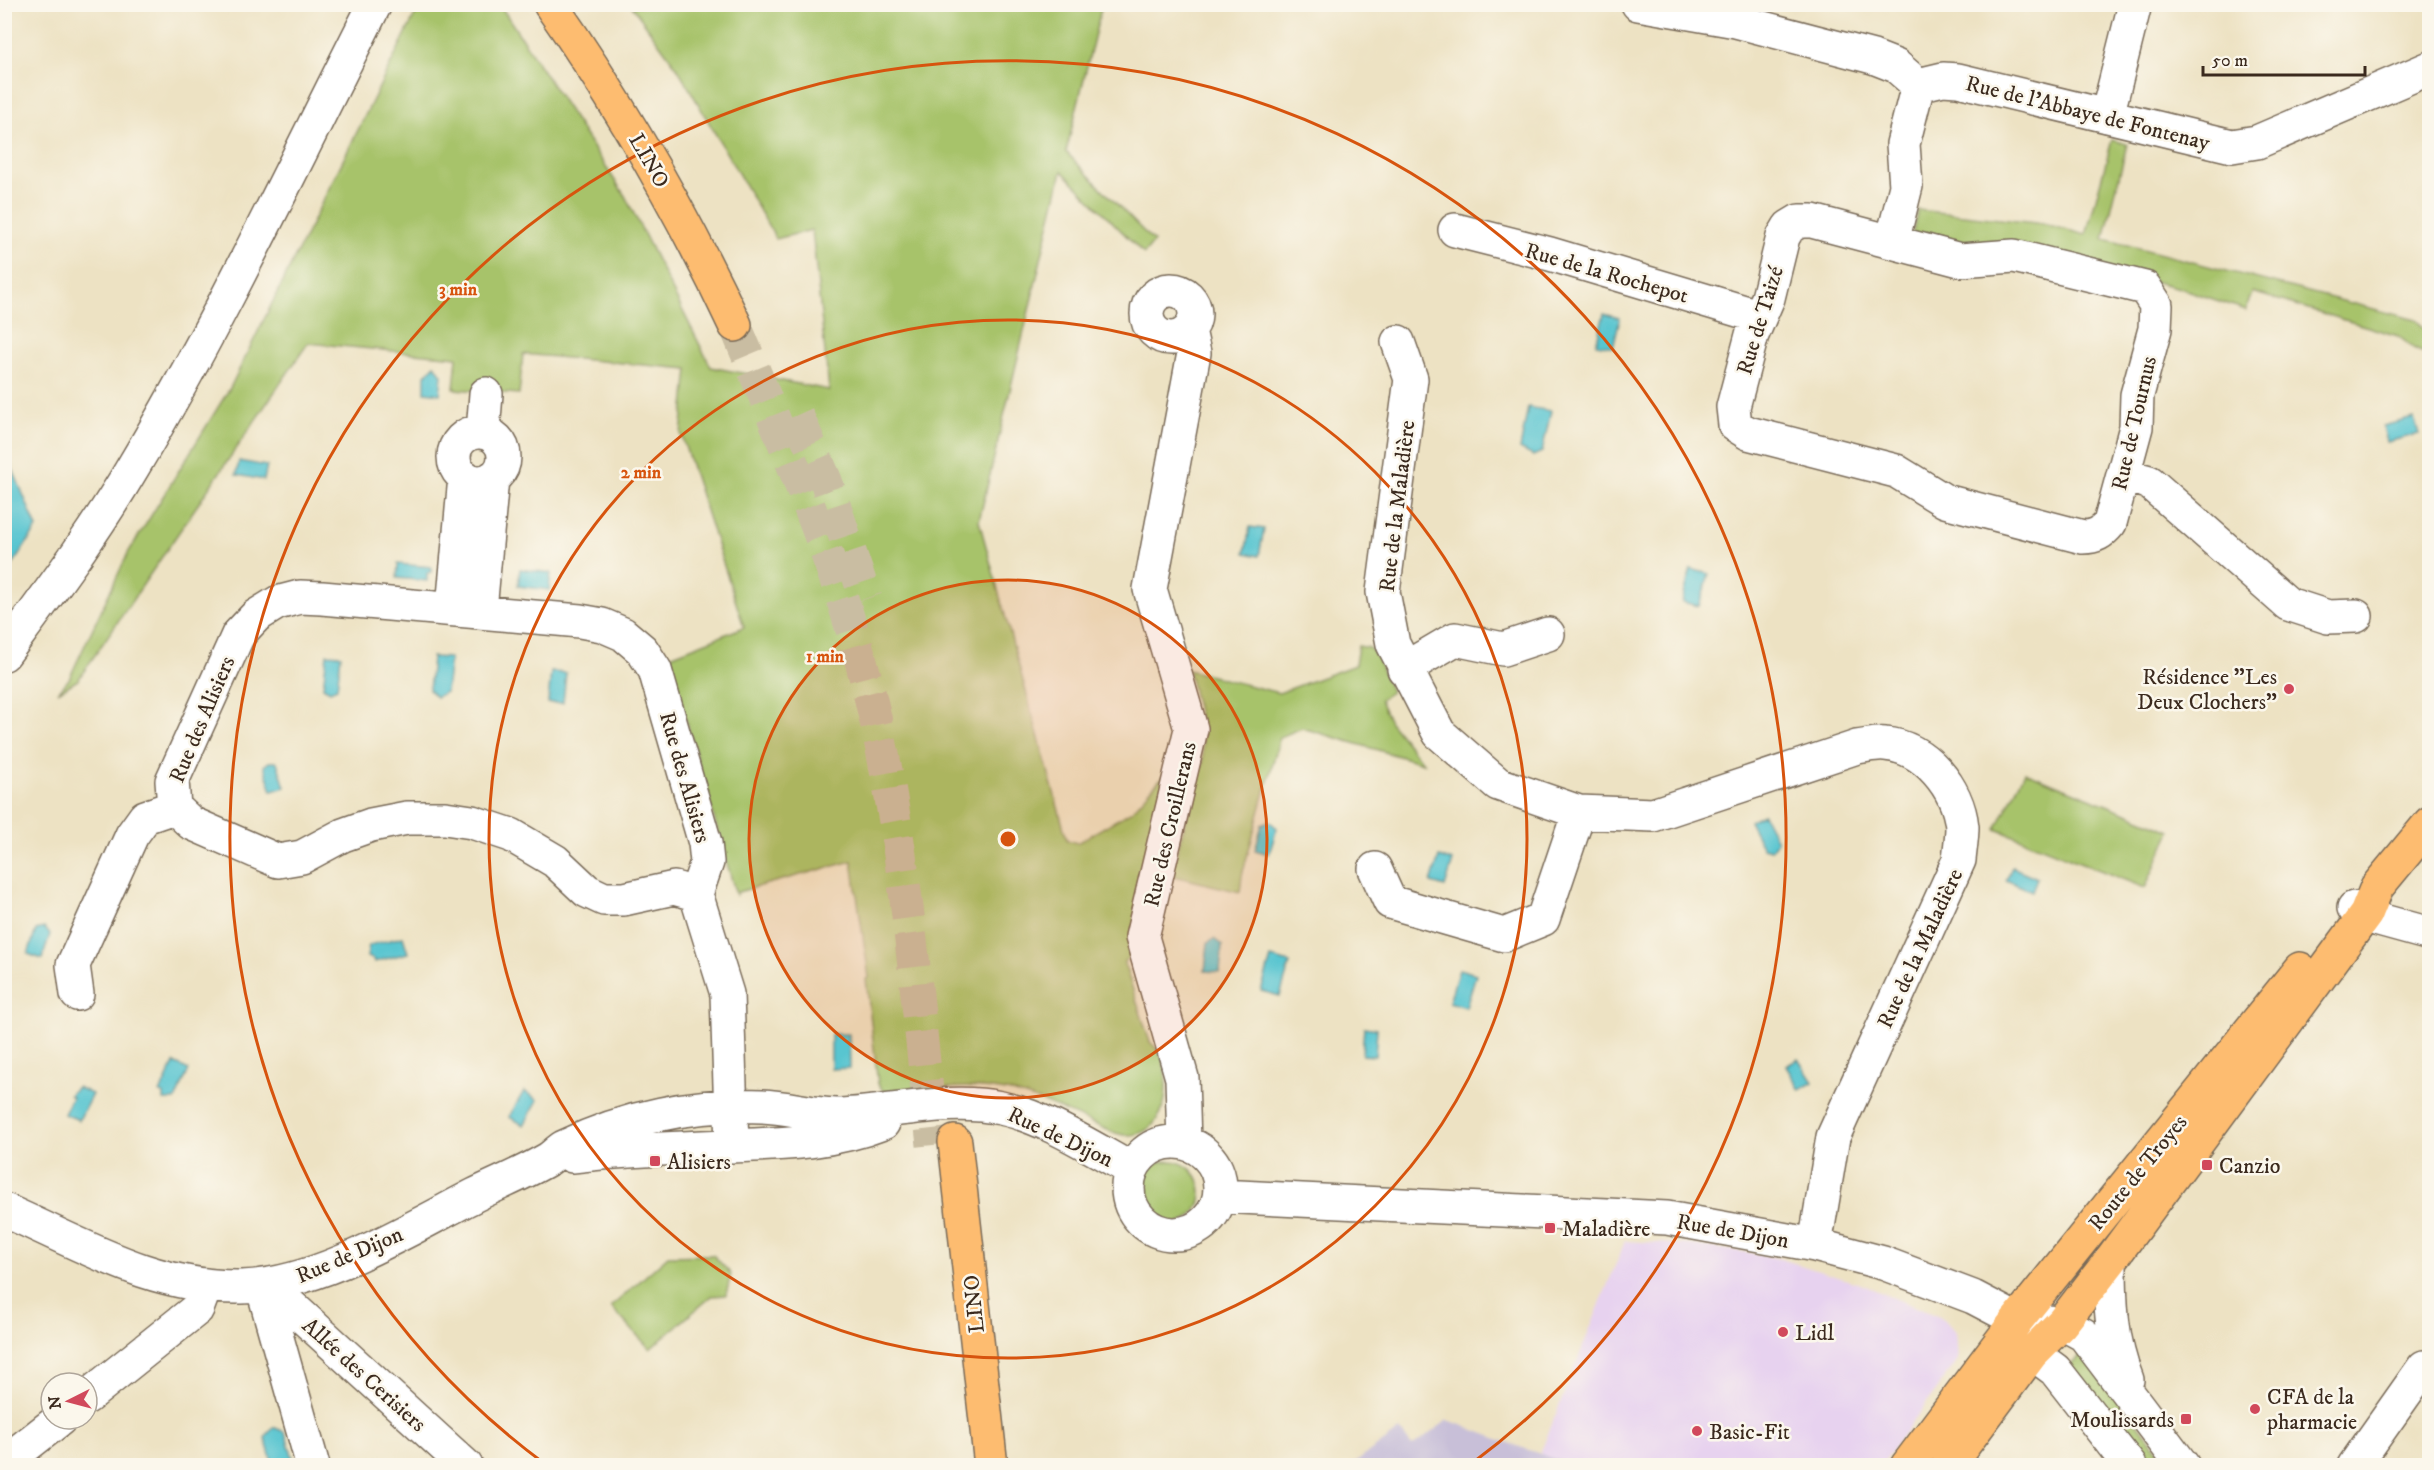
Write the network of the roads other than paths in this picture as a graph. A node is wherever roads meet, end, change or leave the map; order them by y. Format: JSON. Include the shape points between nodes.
{"nodes":[{"id":1,"x":375,"y":4,"type":"edge"},
{"id":2,"x":550,"y":4,"type":"edge"},
{"id":3,"x":576,"y":4,"type":"edge"},
{"id":4,"x":1638,"y":4,"type":"edge"},
{"id":5,"x":2135,"y":4,"type":"edge"},
{"id":6,"x":2427,"y":76,"type":"edge"},
{"id":7,"x":1918,"y":85,"type":"junction"},
{"id":8,"x":2107,"y":116,"type":"junction"},
{"id":9,"x":1455,"y":230,"type":"dead end"},
{"id":10,"x":1892,"y":242,"type":"junction"},
{"id":11,"x":1758,"y":316,"type":"junction"},
{"id":12,"x":1189,"y":330,"type":"dead end"},
{"id":13,"x":1398,"y":342,"type":"dead end"},
{"id":14,"x":486,"y":394,"type":"dead end"},
{"id":15,"x":2123,"y":475,"type":"junction"},
{"id":16,"x":2098,"y":534,"type":"joint"},
{"id":17,"x":467,"y":609,"type":"junction"},
{"id":18,"x":2356,"y":616,"type":"dead end"},
{"id":19,"x":1548,"y":634,"type":"dead end"},
{"id":20,"x":4,"y":654,"type":"edge"},
{"id":21,"x":1404,"y":669,"type":"junction"},
{"id":22,"x":174,"y":807,"type":"junction"},
{"id":23,"x":1579,"y":813,"type":"junction"},
{"id":24,"x":2430,"y":823,"type":"edge"},
{"id":25,"x":1375,"y":869,"type":"dead end"},
{"id":26,"x":696,"y":894,"type":"junction"},
{"id":27,"x":2366,"y":903,"type":"junction"},
{"id":28,"x":2430,"y":934,"type":"edge"},
{"id":29,"x":77,"y":994,"type":"dead end"},
{"id":30,"x":730,"y":1105,"type":"junction"},
{"id":31,"x":919,"y":1109,"type":"junction"},
{"id":32,"x":1184,"y":1143,"type":"junction"},
{"id":33,"x":732,"y":1146,"type":"junction"},
{"id":34,"x":550,"y":1158,"type":"junction"},
{"id":35,"x":1131,"y":1169,"type":"junction"},
{"id":36,"x":1220,"y":1196,"type":"junction"},
{"id":37,"x":4,"y":1210,"type":"edge"},
{"id":38,"x":1815,"y":1245,"type":"junction"},
{"id":39,"x":2110,"y":1261,"type":"junction"},
{"id":40,"x":206,"y":1285,"type":"junction"},
{"id":41,"x":262,"y":1285,"type":"junction"},
{"id":42,"x":2062,"y":1323,"type":"junction"},
{"id":43,"x":2025,"y":1330,"type":"junction"},
{"id":44,"x":2424,"y":1367,"type":"dead end"},
{"id":45,"x":99,"y":1387,"type":"edge"},
{"id":46,"x":2142,"y":1411,"type":"junction"},
{"id":47,"x":44,"y":1431,"type":"edge"},
{"id":48,"x":4,"y":1462,"type":"edge"},
{"id":49,"x":313,"y":1466,"type":"edge"},
{"id":50,"x":466,"y":1466,"type":"edge"},
{"id":51,"x":969,"y":1466,"type":"edge"},
{"id":52,"x":991,"y":1466,"type":"edge"},
{"id":53,"x":1907,"y":1466,"type":"edge"},
{"id":54,"x":1948,"y":1466,"type":"edge"},
{"id":55,"x":2130,"y":1466,"type":"edge"},
{"id":56,"x":2183,"y":1466,"type":"edge"},
{"id":57,"x":2354,"y":1466,"type":"edge"}],
"edges":[{"from":1,"to":20,"type":"street","via":[[201,346],[133,468],[82,548]]},
{"from":2,"to":3,"type":"main road","name":"LINO","via":[[638,139],[747,325],[731,267],[637,96]]},
{"from":4,"to":7,"type":"street","via":[[1736,21],[1873,57],[1896,66]]},
{"from":5,"to":8,"type":"street"},
{"from":6,"to":8,"type":"street","name":"Rue de l'Abbaye de Fontenay","via":[[2249,145],[2221,144]]},
{"from":7,"to":8,"type":"street","name":"Rue de l'Abbaye de Fontenay","via":[[1958,80]]},
{"from":7,"to":10,"type":"street","via":[[1903,144],[1906,186]]},
{"from":9,"to":11,"type":"street","name":"Rue de la Rochepot"},
{"from":10,"to":11,"type":"street","name":"Rue de Taizé","via":[[1799,221],[1783,237],[1768,298]]},
{"from":10,"to":15,"type":"street","name":"Rue de Tournus","via":[[1960,260],[2014,256],[2145,288],[2156,305],[2155,329],[2137,394],[2136,427]]},
{"from":11,"to":16,"type":"street","name":"Rue de Taizé","via":[[1733,407],[1735,425],[1748,433],[1896,471],[1945,501],[2083,537]]},
{"from":12,"to":32,"type":"street","name":"Rue des Croillerans","via":[[1194,353],[1150,589],[1191,729],[1142,938],[1182,1078]]},
{"from":13,"to":21,"type":"street","name":"Rue de la Maladière","via":[[1411,379],[1383,592],[1393,644]]},
{"from":14,"to":17,"type":"street","via":[[483,432],[497,439],[504,454],[501,470],[478,477]]},
{"from":15,"to":16,"type":"street","name":"Rue de Tournus","via":[[2110,523]]},
{"from":15,"to":18,"type":"street","via":[[2150,482],[2289,604],[2328,618]]},
{"from":17,"to":22,"type":"street","name":"Rue des Alisiers","via":[[300,597],[255,615],[233,643],[178,764],[171,787]]},
{"from":17,"to":26,"type":"street","name":"Rue des Alisiers","via":[[602,625],[623,634],[642,650],[662,688],[708,853]]},
{"from":19,"to":21,"type":"street","via":[[1503,649],[1455,639]]},
{"from":21,"to":23,"type":"street","name":"Rue de la Maladière","via":[[1439,733],[1498,784]]},
{"from":22,"to":26,"type":"street","via":[[191,823],[278,861],[302,857],[371,825],[406,818],[445,818],[511,835],[555,861],[587,891],[604,899],[624,899],[674,888]]},
{"from":22,"to":29,"type":"street","name":"Rue des Alisiers","via":[[146,817],[132,835],[73,965]]},
{"from":23,"to":25,"type":"street","via":[[1543,919],[1504,935],[1390,902]]},
{"from":23,"to":38,"type":"street","name":"Rue de la Maladière","via":[[1653,815],[1857,747],[1885,744],[1917,752],[1935,769],[1952,796],[1962,826],[1959,860],[1833,1137]]},
{"from":24,"to":27,"type":"main road"},
{"from":26,"to":30,"type":"street","via":[[727,994]]},
{"from":27,"to":28,"type":"street"},
{"from":27,"to":39,"type":"main road"},
{"from":27,"to":43,"type":"main road","name":"Route de Troyes","via":[[2314,953]]},
{"from":30,"to":31,"type":"street","name":"Rue de Dijon","via":[[837,1115]]},
{"from":30,"to":33,"type":"street"},
{"from":30,"to":34,"type":"street","name":"Rue de Dijon","via":[[642,1119],[587,1137]]},
{"from":31,"to":33,"type":"street","name":"Rue de Dijon","via":[[834,1139]]},
{"from":31,"to":35,"type":"street","name":"Rue de Dijon","via":[[977,1104],[1022,1114]]},
{"from":32,"to":35,"type":"street","name":"Rue de Dijon","via":[[1168,1142],[1153,1147]]},
{"from":32,"to":36,"type":"street","via":[[1208,1156],[1216,1168]]},
{"from":33,"to":34,"type":"street","name":"Rue de Dijon"},
{"from":34,"to":41,"type":"street","name":"Rue de Dijon","via":[[320,1270]]},
{"from":35,"to":36,"type":"street","name":"Rue de Dijon","via":[[1127,1184],[1135,1214],[1160,1233],[1191,1232],[1205,1223]]},
{"from":36,"to":38,"type":"street","name":"Rue de Dijon","via":[[1667,1218]]},
{"from":37,"to":40,"type":"street","name":"Rue de Dijon","via":[[117,1263],[167,1279]]},
{"from":38,"to":43,"type":"street","name":"Rue de Dijon","via":[[1883,1263],[1973,1297]]},
{"from":39,"to":42,"type":"main road"},
{"from":39,"to":46,"type":"street","via":[[2110,1318],[2117,1356]]},
{"from":40,"to":41,"type":"street","name":"Rue de Dijon"},
{"from":40,"to":45,"type":"street","via":[[197,1309]]},
{"from":41,"to":49,"type":"street"},
{"from":41,"to":50,"type":"street","name":"Allée des Cerisiers","via":[[292,1307]]},
{"from":42,"to":43,"type":"main road"},
{"from":42,"to":46,"type":"street","via":[[2084,1335]]},
{"from":43,"to":53,"type":"main road","name":"Route de Troyes"},
{"from":43,"to":54,"type":"main road"},
{"from":43,"to":55,"type":"street","name":"Rue de Dijon"},
{"from":44,"to":57,"type":"street"},
{"from":46,"to":56,"type":"street"},
{"from":47,"to":48,"type":"street"},
{"from":51,"to":52,"type":"main road","name":"LINO","via":[[944,1144]]}]}
